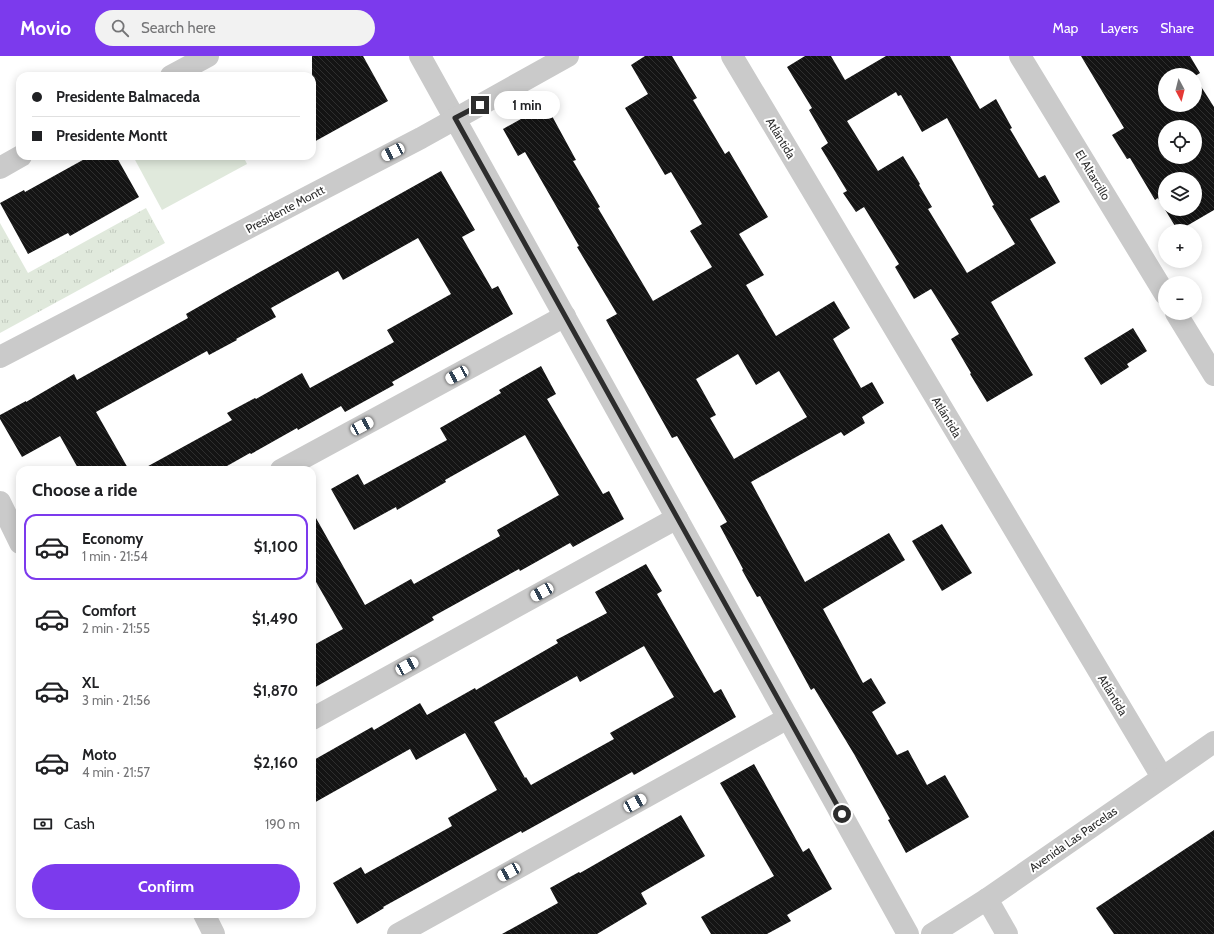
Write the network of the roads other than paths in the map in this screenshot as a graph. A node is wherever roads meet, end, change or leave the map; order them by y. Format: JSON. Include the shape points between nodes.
{"nodes":[{"id":1,"x":208,"y":56,"type":"edge"},
{"id":2,"x":420,"y":56,"type":"edge"},
{"id":3,"x":568,"y":56,"type":"edge"},
{"id":4,"x":732,"y":56,"type":"edge"},
{"id":5,"x":1020,"y":56,"type":"edge"},
{"id":6,"x":178,"y":72,"type":"edge"},
{"id":7,"x":455,"y":118,"type":"junction"},
{"id":8,"x":16,"y":159,"type":"edge"},
{"id":9,"x":0,"y":168,"type":"edge"},
{"id":10,"x":1158,"y":283,"type":"edge"},
{"id":11,"x":565,"y":316,"type":"junction"},
{"id":12,"x":1180,"y":320,"type":"edge"},
{"id":13,"x":0,"y":357,"type":"edge"},
{"id":14,"x":1214,"y":375,"type":"edge"},
{"id":15,"x":289,"y":466,"type":"edge"},
{"id":16,"x":0,"y":502,"type":"edge"},
{"id":17,"x":677,"y":518,"type":"junction"},
{"id":18,"x":16,"y":535,"type":"edge"},
{"id":19,"x":316,"y":717,"type":"edge"},
{"id":20,"x":788,"y":718,"type":"junction"},
{"id":21,"x":1214,"y":742,"type":"edge"},
{"id":22,"x":1162,"y":777,"type":"junction"},
{"id":23,"x":987,"y":899,"type":"junction"},
{"id":24,"x":206,"y":918,"type":"edge"},
{"id":25,"x":214,"y":934,"type":"edge"},
{"id":26,"x":398,"y":934,"type":"edge"},
{"id":27,"x":908,"y":934,"type":"edge"},
{"id":28,"x":932,"y":934,"type":"edge"},
{"id":29,"x":1007,"y":934,"type":"edge"}],
"edges":[{"from":1,"to":6,"type":"street"},
{"from":2,"to":7,"type":"street"},
{"from":3,"to":7,"type":"street","name":"Presidente Montt"},
{"from":4,"to":22,"type":"street","name":"Atlántida"},
{"from":5,"to":10,"type":"street","name":"El Altarcillo"},
{"from":7,"to":11,"type":"street"},
{"from":7,"to":13,"type":"street","name":"Presidente Montt"},
{"from":8,"to":9,"type":"street"},
{"from":11,"to":15,"type":"street"},
{"from":11,"to":17,"type":"street"},
{"from":12,"to":14,"type":"street"},
{"from":16,"to":18,"type":"street"},
{"from":17,"to":19,"type":"street"},
{"from":17,"to":20,"type":"street"},
{"from":20,"to":26,"type":"street"},
{"from":20,"to":27,"type":"street"},
{"from":21,"to":22,"type":"street","name":"Avenida Las Parcelas"},
{"from":22,"to":23,"type":"street","name":"Avenida Las Parcelas"},
{"from":23,"to":28,"type":"street","name":"Avenida Las Parcelas"},
{"from":23,"to":29,"type":"street"},
{"from":24,"to":25,"type":"street"}]}
